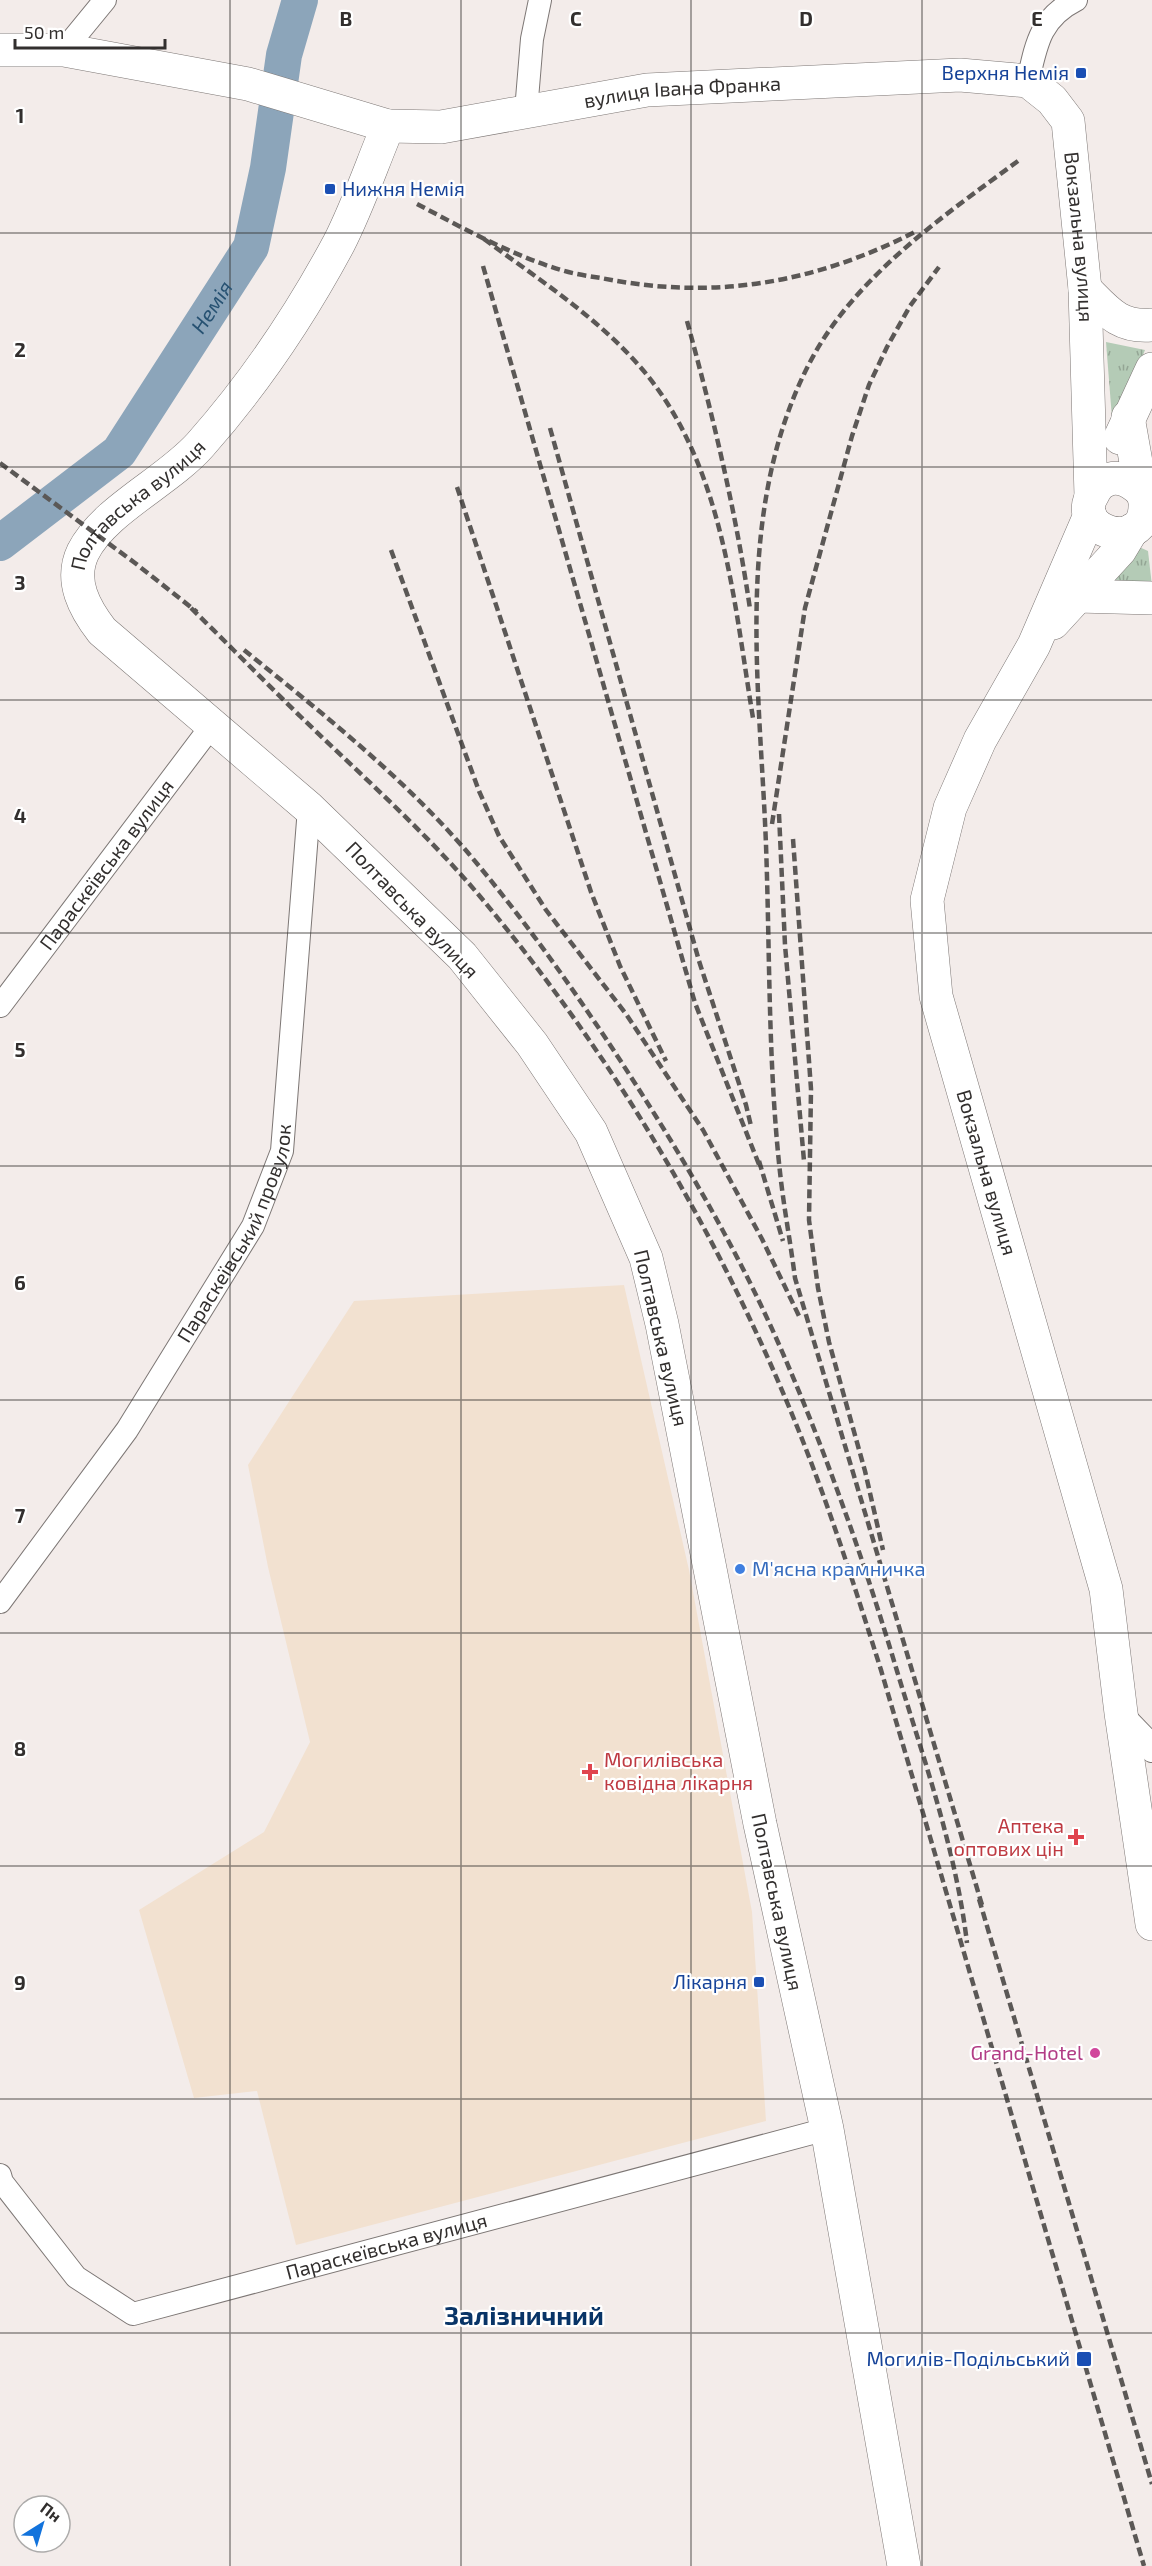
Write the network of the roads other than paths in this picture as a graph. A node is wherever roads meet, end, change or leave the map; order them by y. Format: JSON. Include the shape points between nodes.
{"nodes":[{"id":1,"x":105,"y":0,"type":"edge"},
{"id":2,"x":540,"y":0,"type":"edge"},
{"id":3,"x":1076,"y":0,"type":"edge"},
{"id":4,"x":0,"y":50,"type":"edge"},
{"id":5,"x":64,"y":50,"type":"junction"},
{"id":6,"x":1028,"y":81,"type":"junction"},
{"id":7,"x":526,"y":111,"type":"junction"},
{"id":8,"x":388,"y":126,"type":"junction"},
{"id":9,"x":1085,"y":289,"type":"junction"},
{"id":10,"x":1152,"y":325,"type":"edge"},
{"id":11,"x":1152,"y":369,"type":"edge"},
{"id":12,"x":1088,"y":411,"type":"junction"},
{"id":13,"x":1128,"y":417,"type":"junction"},
{"id":14,"x":1127,"y":502,"type":"edge"},
{"id":15,"x":1077,"y":596,"type":"junction"},
{"id":16,"x":1152,"y":598,"type":"edge"},
{"id":17,"x":1034,"y":645,"type":"junction"},
{"id":18,"x":213,"y":724,"type":"junction"},
{"id":19,"x":309,"y":808,"type":"junction"},
{"id":20,"x":0,"y":1006,"type":"edge"},
{"id":21,"x":0,"y":1602,"type":"edge"},
{"id":22,"x":1121,"y":1713,"type":"junction"},
{"id":23,"x":1152,"y":1751,"type":"edge"},
{"id":24,"x":1152,"y":1924,"type":"edge"},
{"id":25,"x":827,"y":2129,"type":"junction"},
{"id":26,"x":0,"y":2175,"type":"edge"},
{"id":27,"x":904,"y":2566,"type":"edge"}],
"edges":[{"from":1,"to":5,"type":"street"},
{"from":2,"to":7,"type":"street","via":[[532,39]]},
{"from":3,"to":6,"type":"street","via":[[1061,8],[1037,39]]},
{"from":4,"to":5,"type":"main road","name":"вулиця Івана Франка"},
{"from":5,"to":8,"type":"main road","name":"вулиця Івана Франка","via":[[248,84]]},
{"from":6,"to":7,"type":"main road","name":"вулиця Івана Франка","via":[[960,75],[754,83],[646,90]]},
{"from":6,"to":9,"type":"main road","name":"Вокзальна вулиця","via":[[1052,100],[1068,121]]},
{"from":7,"to":8,"type":"main road","name":"вулиця Івана Франка","via":[[441,127]]},
{"from":8,"to":18,"type":"main road","name":"Полтавська вулиця","via":[[339,242],[254,377],[199,446],[101,527],[82,555],[78,573],[80,596],[88,613],[102,631]]},
{"from":9,"to":10,"type":"main road","via":[[1115,319],[1133,325]]},
{"from":9,"to":12,"type":"main road","name":"Вокзальна вулиця"},
{"from":11,"to":13,"type":"main road"},
{"from":12,"to":14,"type":"main road","name":"Вокзальна вулиця"},
{"from":12,"to":14,"type":"main road","name":"Вокзальна вулиця"},
{"from":13,"to":14,"type":"main road"},
{"from":13,"to":14,"type":"main road"},
{"from":14,"to":15,"type":"main road","name":"Вокзальна вулиця","via":[[1120,550]]},
{"from":14,"to":17,"type":"main road","name":"Вокзальна вулиця"},
{"from":15,"to":16,"type":"main road"},
{"from":15,"to":17,"type":"main road","name":"Вокзальна вулиця"},
{"from":17,"to":22,"type":"main road","name":"Вокзальна вулиця","via":[[980,740],[950,808],[927,900],[936,996],[1106,1589]]},
{"from":18,"to":19,"type":"main road","name":"Полтавська вулиця"},
{"from":18,"to":20,"type":"street","name":"Параскеївська вулиця"},
{"from":19,"to":21,"type":"street","name":"Параскеївський провулок","via":[[282,1152],[253,1226],[127,1430]]},
{"from":19,"to":25,"type":"main road","name":"Полтавська вулиця","via":[[462,956],[532,1044],[591,1132],[646,1258],[760,1824]]},
{"from":22,"to":23,"type":"street"},
{"from":22,"to":24,"type":"main road","name":"Вокзальна вулиця"},
{"from":25,"to":26,"type":"street","name":"Параскеївська вулиця","via":[[133,2314],[76,2277]]},
{"from":25,"to":27,"type":"main road","name":"Полтавська вулиця"}]}
